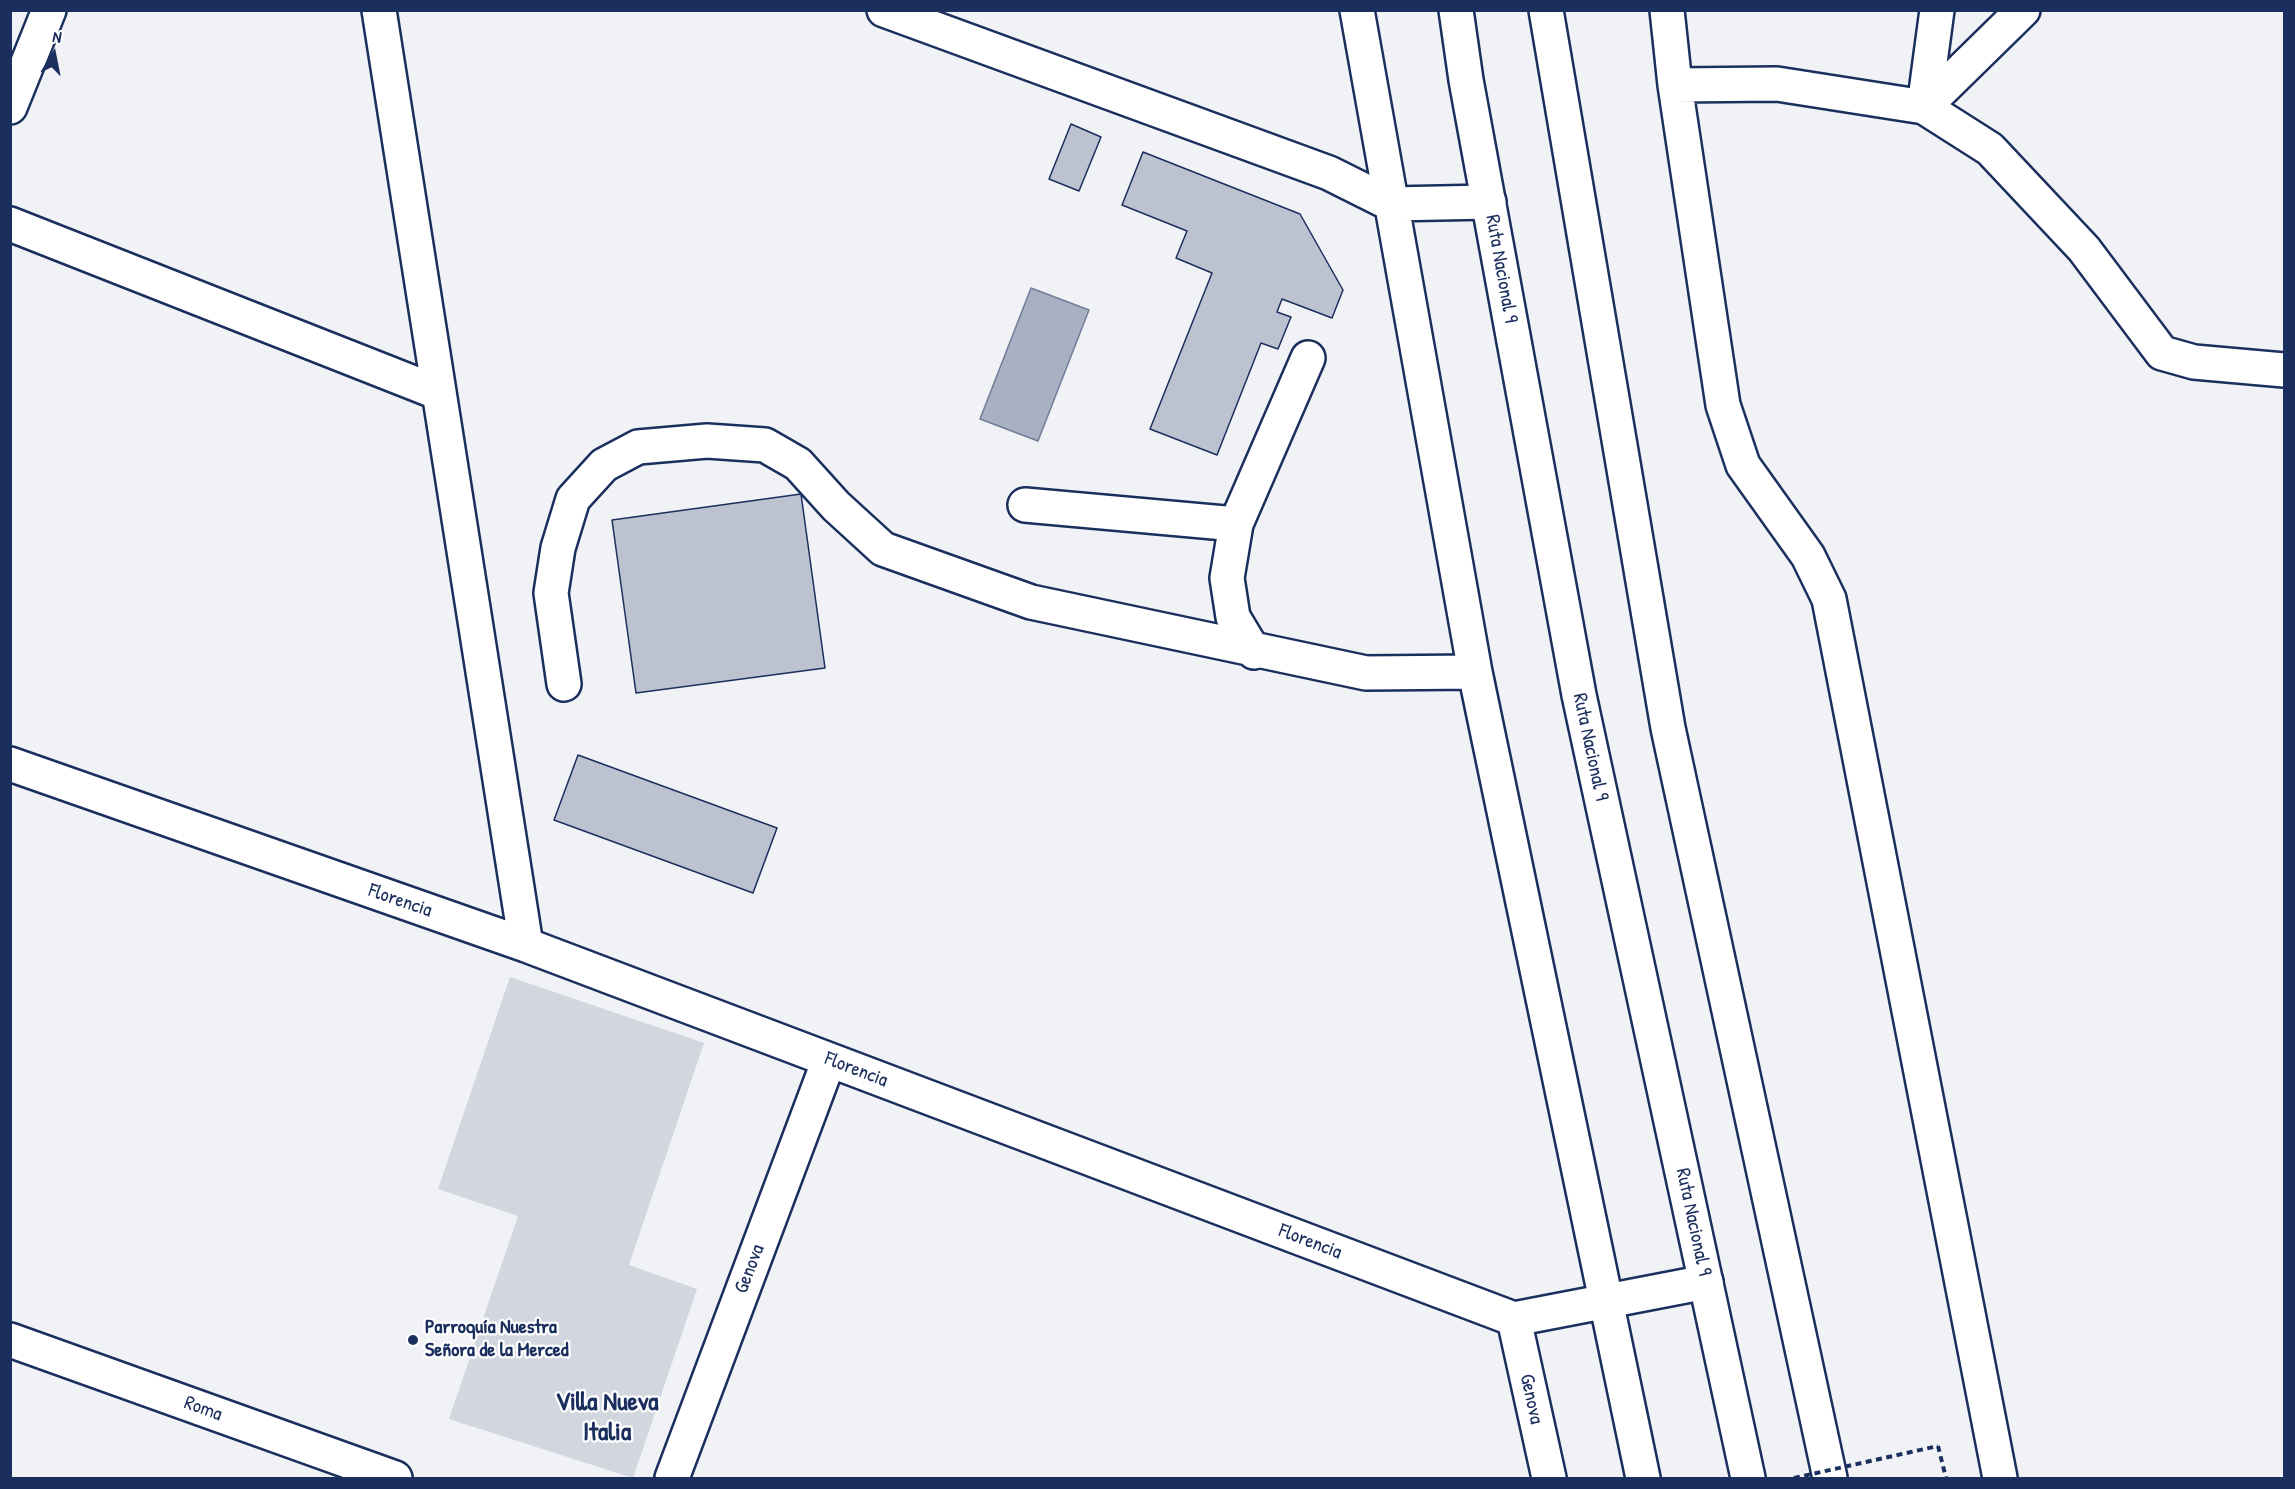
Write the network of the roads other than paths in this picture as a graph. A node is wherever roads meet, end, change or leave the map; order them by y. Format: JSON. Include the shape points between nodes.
{"nodes":[{"id":1,"x":49,"y":10,"type":"edge"},
{"id":2,"x":379,"y":10,"type":"edge"},
{"id":3,"x":884,"y":10,"type":"edge"},
{"id":4,"x":1357,"y":10,"type":"edge"},
{"id":5,"x":1456,"y":10,"type":"edge"},
{"id":6,"x":1546,"y":10,"type":"edge"},
{"id":7,"x":1667,"y":10,"type":"edge"},
{"id":8,"x":1937,"y":10,"type":"edge"},
{"id":9,"x":2023,"y":10,"type":"edge"},
{"id":10,"x":1675,"y":85,"type":"junction"},
{"id":11,"x":10,"y":107,"type":"edge"},
{"id":12,"x":1924,"y":107,"type":"junction"},
{"id":13,"x":1489,"y":202,"type":"junction"},
{"id":14,"x":1391,"y":204,"type":"junction"},
{"id":15,"x":10,"y":224,"type":"edge"},
{"id":16,"x":1308,"y":358,"type":"dead end"},
{"id":17,"x":2284,"y":370,"type":"edge"},
{"id":18,"x":440,"y":393,"type":"junction"},
{"id":19,"x":1025,"y":505,"type":"dead end"},
{"id":20,"x":1236,"y":524,"type":"junction"},
{"id":21,"x":1254,"y":652,"type":"junction"},
{"id":22,"x":1474,"y":672,"type":"junction"},
{"id":23,"x":564,"y":684,"type":"dead end"},
{"id":24,"x":10,"y":764,"type":"edge"},
{"id":25,"x":526,"y":945,"type":"junction"},
{"id":26,"x":829,"y":1060,"type":"junction"},
{"id":27,"x":1706,"y":1282,"type":"junction"},
{"id":28,"x":1607,"y":1301,"type":"junction"},
{"id":29,"x":1514,"y":1319,"type":"junction"},
{"id":30,"x":10,"y":1340,"type":"edge"},
{"id":31,"x":395,"y":1479,"type":"edge"},
{"id":32,"x":672,"y":1479,"type":"edge"},
{"id":33,"x":1549,"y":1479,"type":"edge"},
{"id":34,"x":1643,"y":1479,"type":"edge"},
{"id":35,"x":1749,"y":1479,"type":"edge"},
{"id":36,"x":1830,"y":1479,"type":"edge"},
{"id":37,"x":2000,"y":1479,"type":"edge"}],
"edges":[{"from":1,"to":11,"type":"main road"},
{"from":2,"to":18,"type":"main road"},
{"from":3,"to":14,"type":"main road","via":[[1329,173]]},
{"from":4,"to":14,"type":"main road"},
{"from":5,"to":13,"type":"main road","name":"Ruta Nacional 9"},
{"from":6,"to":36,"type":"main road","via":[[1668,728]]},
{"from":7,"to":10,"type":"main road"},
{"from":8,"to":12,"type":"main road"},
{"from":9,"to":12,"type":"main road"},
{"from":10,"to":12,"type":"main road","via":[[1777,84]]},
{"from":10,"to":37,"type":"main road","via":[[1723,405],[1743,465],[1808,556],[1828,599]]},
{"from":12,"to":17,"type":"main road","via":[[1990,149],[2084,249],[2162,353],[2194,362]]},
{"from":13,"to":14,"type":"main road"},
{"from":13,"to":27,"type":"main road","name":"Ruta Nacional 9","via":[[1579,695]]},
{"from":14,"to":22,"type":"main road"},
{"from":15,"to":18,"type":"main road"},
{"from":16,"to":20,"type":"main road"},
{"from":18,"to":25,"type":"main road"},
{"from":19,"to":20,"type":"main road"},
{"from":20,"to":21,"type":"main road","via":[[1227,578],[1233,617]]},
{"from":21,"to":22,"type":"main road","via":[[1366,673]]},
{"from":21,"to":23,"type":"main road","via":[[1031,602],[883,549],[798,464],[765,445],[707,441],[638,447],[604,465],[573,499],[558,548],[551,593]]},
{"from":22,"to":28,"type":"main road"},
{"from":24,"to":25,"type":"main road","name":"Florencia"},
{"from":25,"to":26,"type":"main road","name":"Florencia"},
{"from":26,"to":29,"type":"main road","name":"Florencia"},
{"from":26,"to":32,"type":"main road","name":"Genova"},
{"from":27,"to":28,"type":"main road"},
{"from":27,"to":35,"type":"main road","name":"Ruta Nacional 9"},
{"from":28,"to":29,"type":"main road"},
{"from":28,"to":34,"type":"main road"},
{"from":29,"to":33,"type":"main road","name":"Genova"},
{"from":30,"to":31,"type":"main road","name":"Roma"}]}
